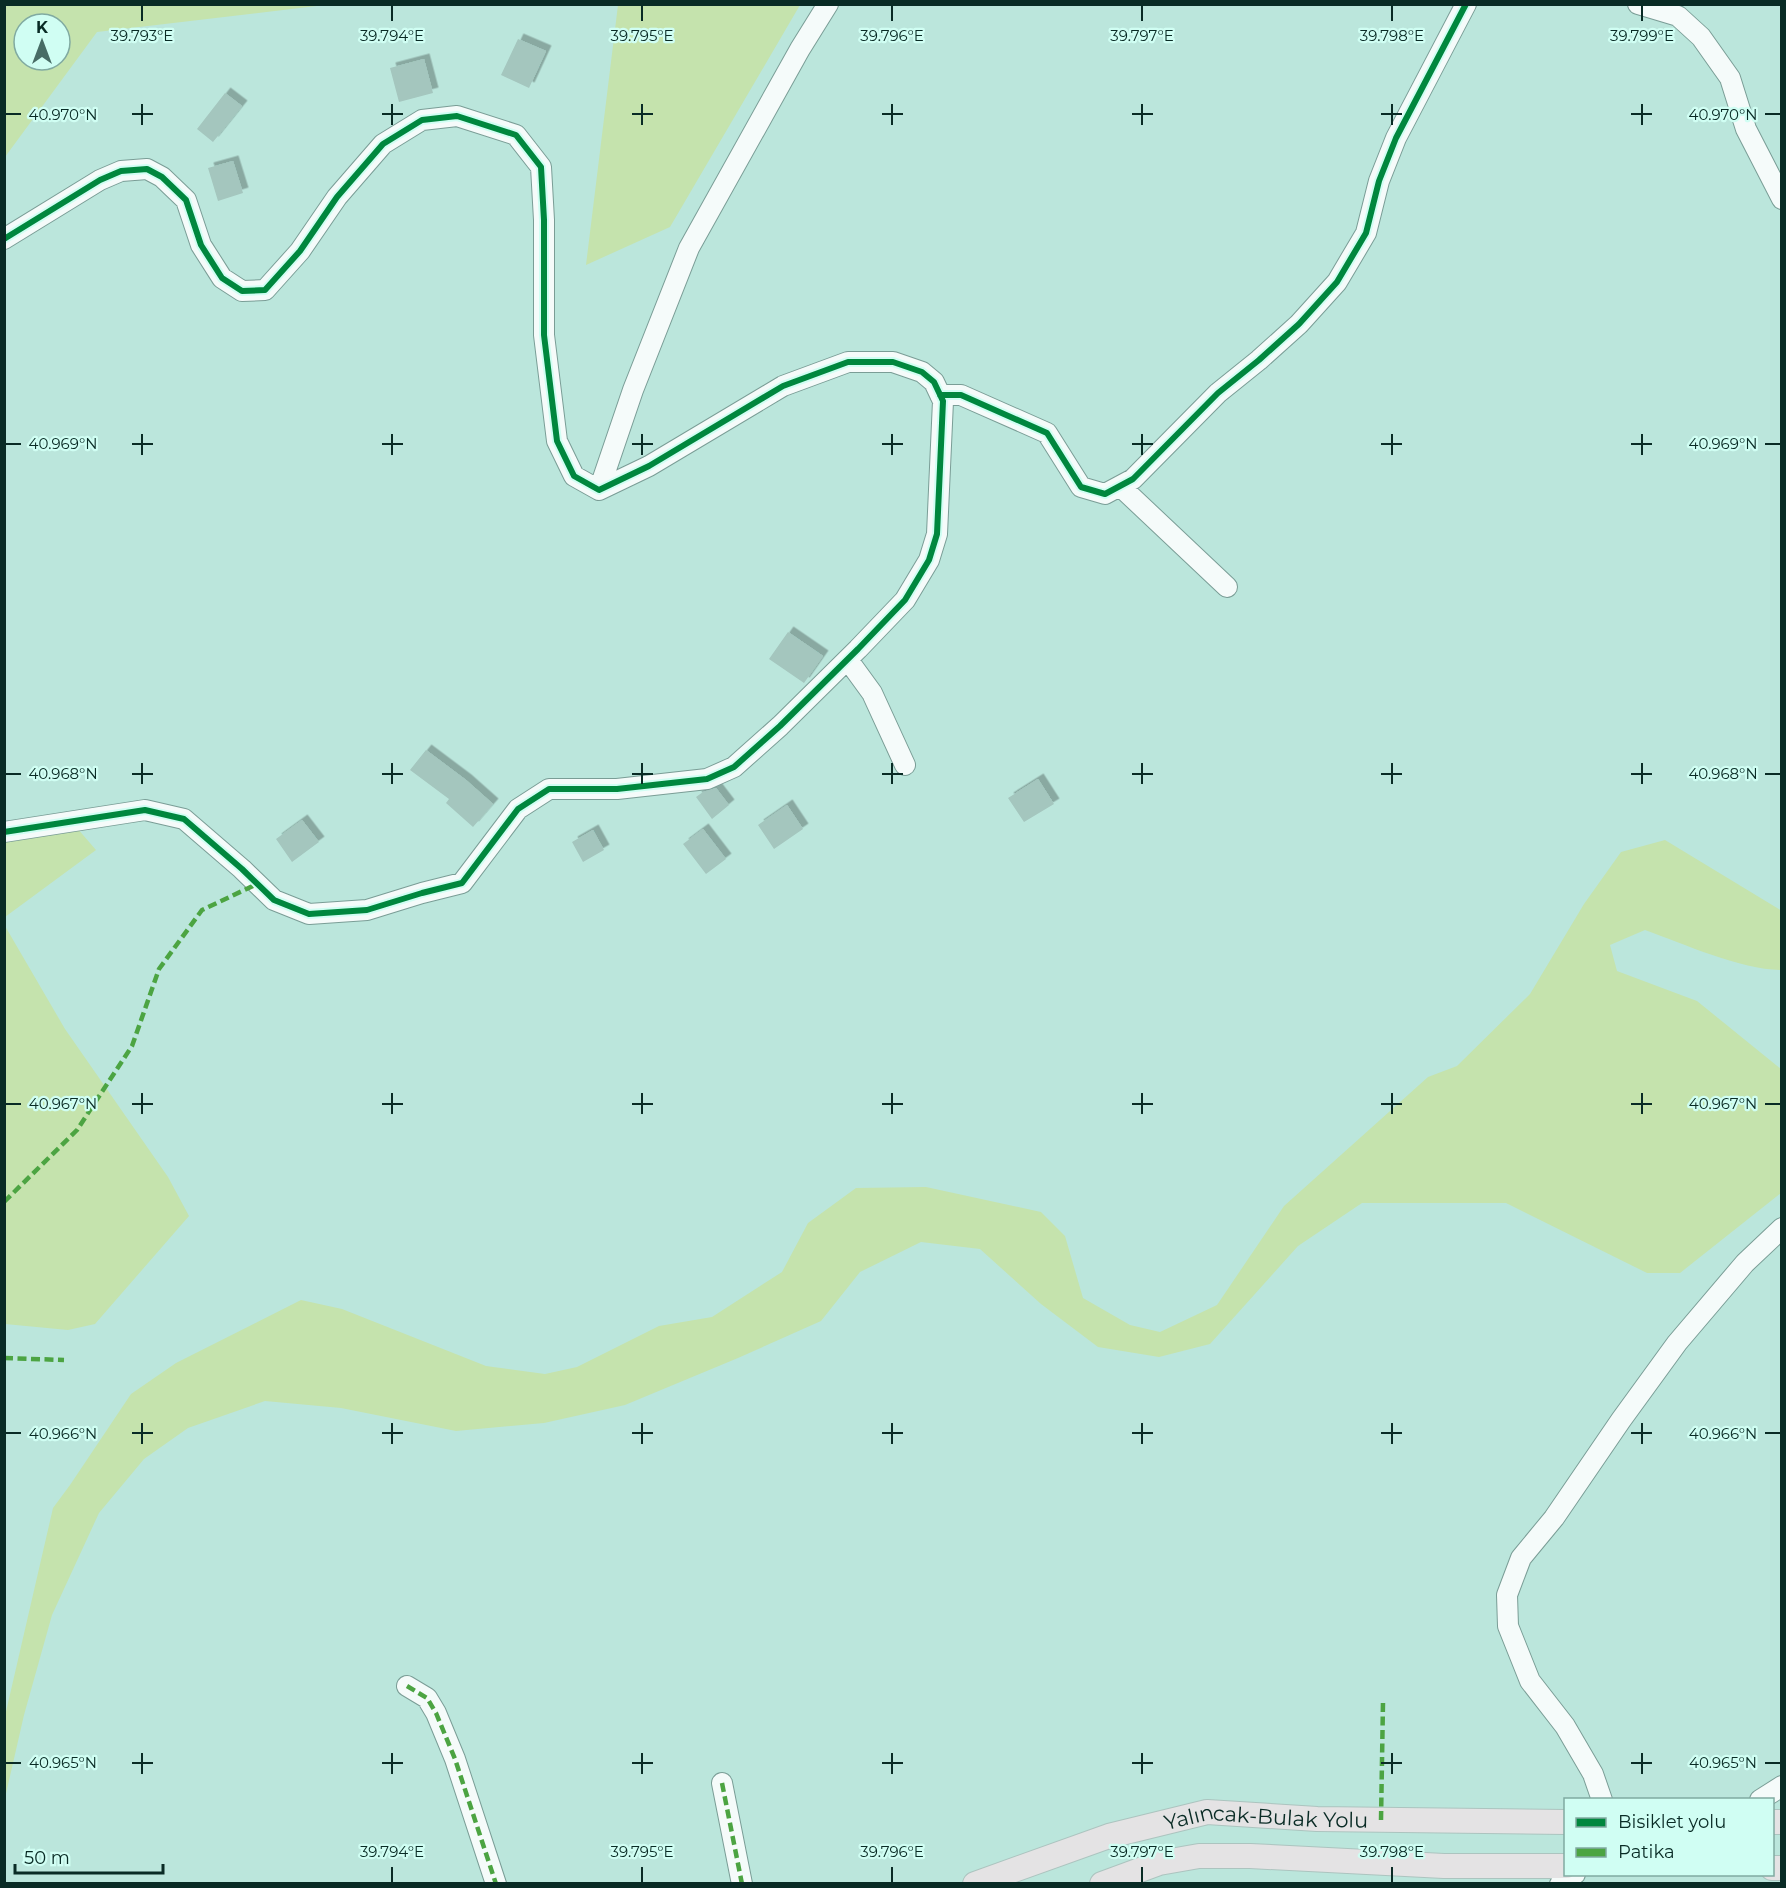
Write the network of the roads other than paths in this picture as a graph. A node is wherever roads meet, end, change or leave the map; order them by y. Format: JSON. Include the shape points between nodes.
{"nodes":[{"id":1,"x":828,"y":4,"type":"edge"},
{"id":2,"x":1466,"y":4,"type":"edge"},
{"id":3,"x":1638,"y":4,"type":"edge"},
{"id":4,"x":1782,"y":199,"type":"edge"},
{"id":5,"x":4,"y":239,"type":"edge"},
{"id":6,"x":940,"y":395,"type":"junction"},
{"id":7,"x":1120,"y":486,"type":"junction"},
{"id":8,"x":599,"y":490,"type":"junction"},
{"id":9,"x":1227,"y":586,"type":"dead end"},
{"id":10,"x":848,"y":660,"type":"junction"},
{"id":11,"x":905,"y":765,"type":"dead end"},
{"id":12,"x":4,"y":832,"type":"edge"},
{"id":13,"x":1782,"y":1228,"type":"edge"},
{"id":14,"x":407,"y":1686,"type":"dead end"},
{"id":15,"x":722,"y":1784,"type":"dead end"},
{"id":16,"x":1782,"y":1786,"type":"edge"},
{"id":17,"x":1601,"y":1798,"type":"edge"},
{"id":18,"x":1763,"y":1798,"type":"edge"},
{"id":19,"x":1564,"y":1822,"type":"edge"},
{"id":20,"x":1564,"y":1866,"type":"edge"},
{"id":21,"x":1573,"y":1876,"type":"edge"},
{"id":22,"x":496,"y":1884,"type":"edge"},
{"id":23,"x":742,"y":1884,"type":"edge"},
{"id":24,"x":975,"y":1884,"type":"edge"},
{"id":25,"x":1102,"y":1884,"type":"edge"},
{"id":26,"x":1560,"y":1884,"type":"edge"}],
"edges":[{"from":1,"to":8,"type":"street","via":[[689,248]]},
{"from":2,"to":7,"type":"street","via":[[1396,138],[1379,181],[1366,233],[1337,282],[1299,324],[1218,393],[1132,479]]},
{"from":3,"to":4,"type":"street","via":[[1678,16],[1701,37],[1730,78],[1746,129]]},
{"from":5,"to":8,"type":"street","via":[[100,180],[121,171],[147,169],[162,177],[186,200],[201,245],[222,278],[242,291],[265,290],[383,144],[422,120],[457,116],[516,135],[541,167],[544,335],[557,441],[574,476]]},
{"from":6,"to":7,"type":"street","via":[[961,395],[1047,433],[1081,487],[1105,494]]},
{"from":6,"to":8,"type":"street","via":[[934,382],[922,372],[893,362],[848,362],[783,386],[649,466]]},
{"from":6,"to":10,"type":"street","via":[[943,401],[937,534],[929,560],[905,600]]},
{"from":7,"to":9,"type":"street"},
{"from":10,"to":11,"type":"street","via":[[872,693]]},
{"from":10,"to":12,"type":"street","via":[[734,767],[707,779],[617,789],[549,789],[518,809],[462,883],[367,910],[309,914],[274,900],[184,819],[155,812],[145,810]]},
{"from":13,"to":17,"type":"street","via":[[1745,1263],[1677,1343],[1554,1518],[1521,1558],[1507,1595],[1508,1626],[1530,1681],[1565,1726],[1593,1774]]},
{"from":14,"to":22,"type":"street","via":[[427,1698],[436,1713]]},
{"from":15,"to":23,"type":"street"},
{"from":16,"to":18,"type":"street"},
{"from":19,"to":24,"type":"main road","name":"Yalıncak-Bulak Yolu","via":[[1317,1820],[1207,1812],[1109,1836]]},
{"from":20,"to":25,"type":"main road","name":"Yalıncak-Bulak Yolu","via":[[1444,1866],[1199,1856],[1159,1863]]},
{"from":21,"to":26,"type":"street"}]}
